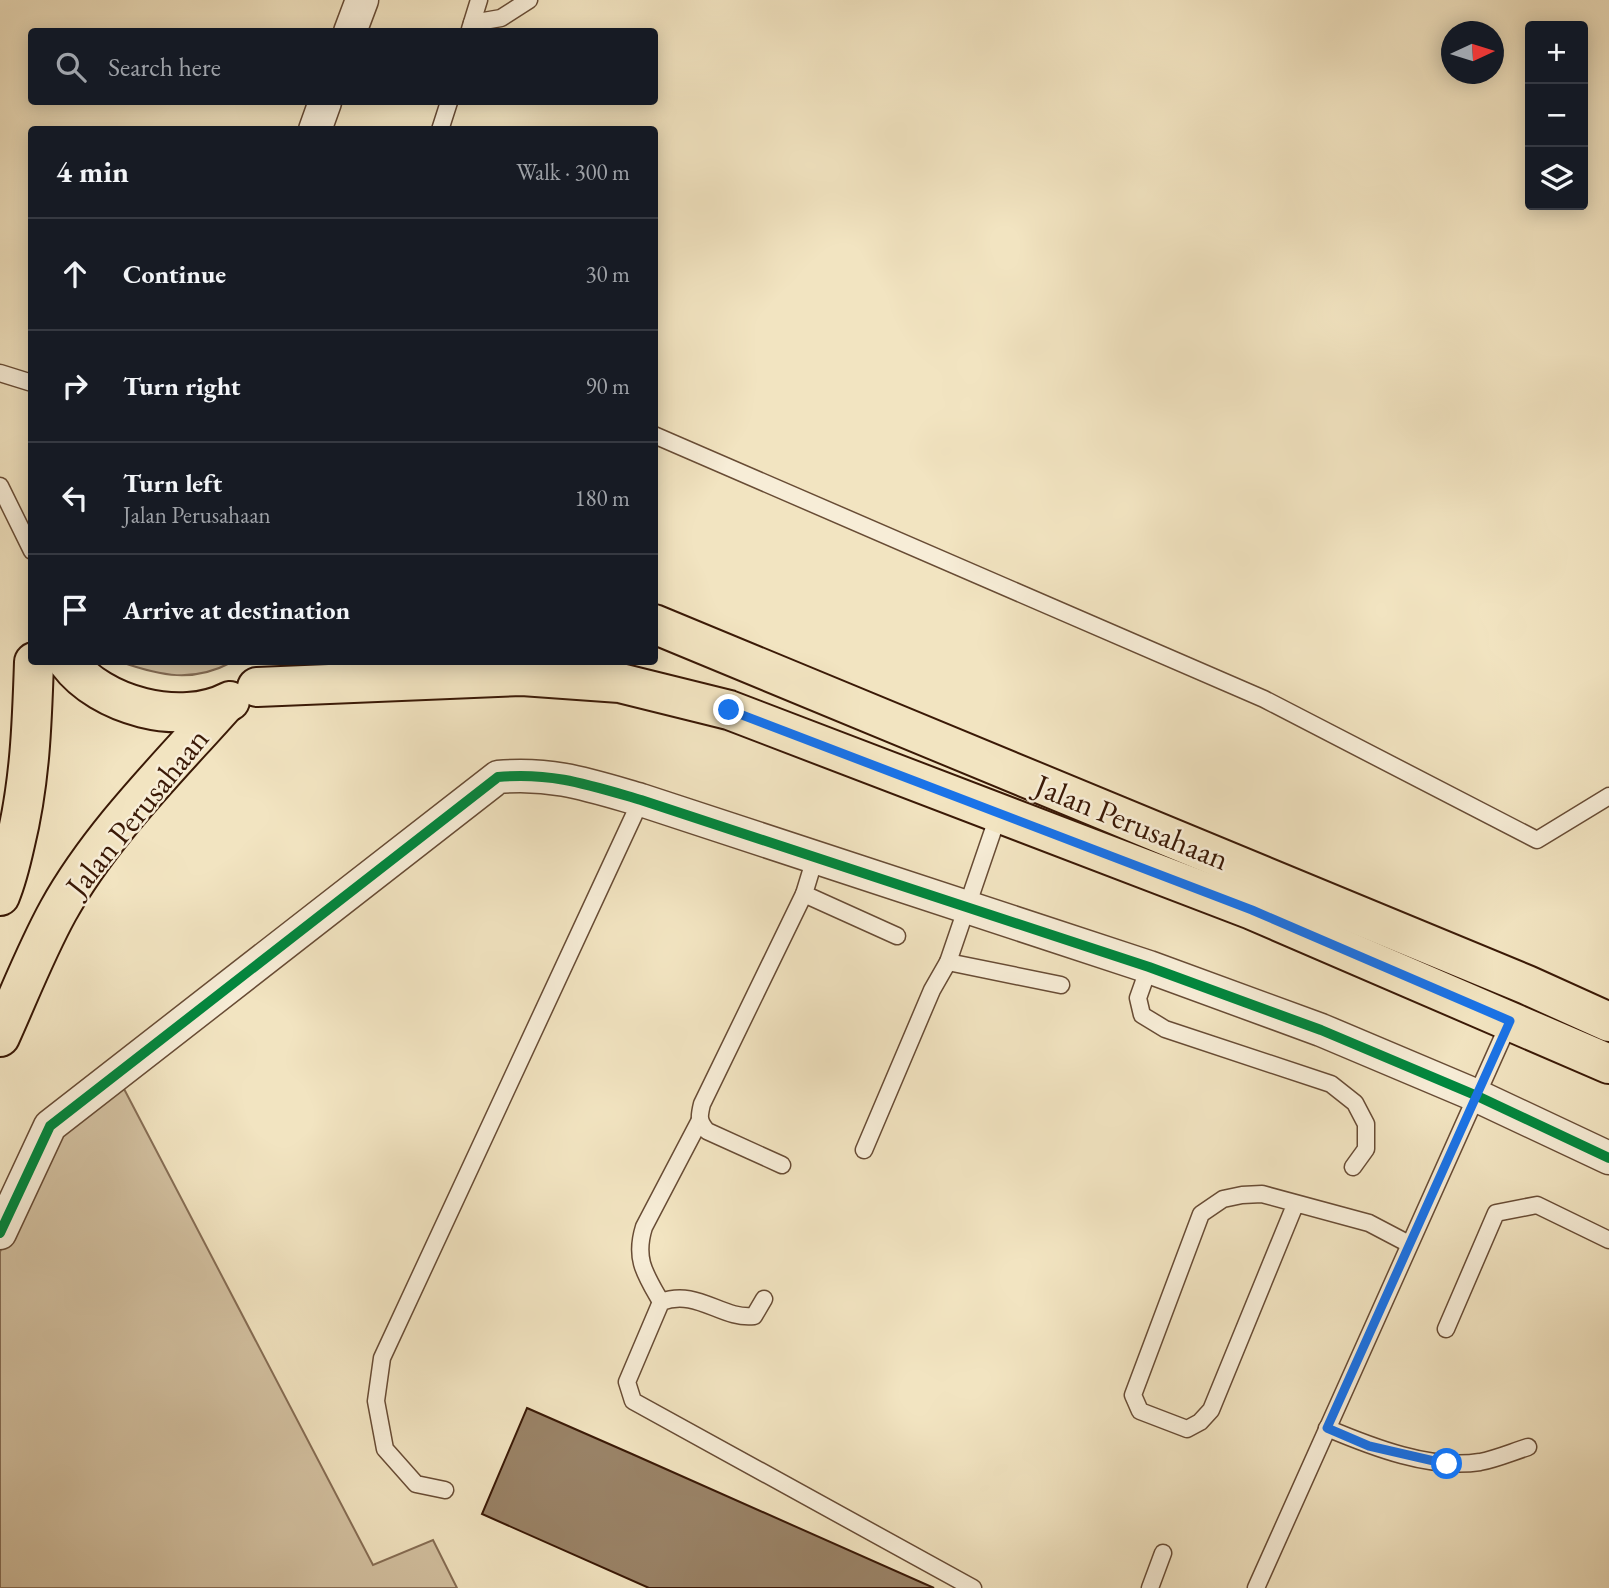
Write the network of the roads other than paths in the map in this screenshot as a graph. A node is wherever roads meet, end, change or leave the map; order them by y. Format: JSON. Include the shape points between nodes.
{"nodes":[{"id":1,"x":362,"y":0,"type":"edge"},
{"id":2,"x":478,"y":0,"type":"edge"},
{"id":3,"x":529,"y":0,"type":"edge"},
{"id":4,"x":470,"y":27,"type":"edge"},
{"id":5,"x":352,"y":28,"type":"edge"},
{"id":6,"x":324,"y":105,"type":"edge"},
{"id":7,"x":448,"y":105,"type":"edge"},
{"id":8,"x":316,"y":126,"type":"edge"},
{"id":9,"x":441,"y":126,"type":"edge"},
{"id":10,"x":0,"y":373,"type":"edge"},
{"id":11,"x":28,"y":382,"type":"edge"},
{"id":12,"x":658,"y":437,"type":"edge"},
{"id":13,"x":0,"y":486,"type":"edge"},
{"id":14,"x":28,"y":543,"type":"edge"},
{"id":15,"x":658,"y":626,"type":"edge"},
{"id":16,"x":34,"y":665,"type":"edge"},
{"id":17,"x":70,"y":665,"type":"edge"},
{"id":18,"x":281,"y":665,"type":"edge"},
{"id":19,"x":241,"y":695,"type":"junction"},
{"id":20,"x":1609,"y":796,"type":"edge"},
{"id":21,"x":641,"y":800,"type":"junction"},
{"id":22,"x":999,"y":813,"type":"junction"},
{"id":23,"x":816,"y":858,"type":"junction"},
{"id":24,"x":804,"y":894,"type":"junction"},
{"id":25,"x":0,"y":896,"type":"edge"},
{"id":26,"x":967,"y":908,"type":"junction"},
{"id":27,"x":897,"y":936,"type":"dead end"},
{"id":28,"x":948,"y":962,"type":"junction"},
{"id":29,"x":1149,"y":967,"type":"junction"},
{"id":30,"x":1061,"y":985,"type":"dead end"},
{"id":31,"x":1510,"y":1021,"type":"junction"},
{"id":32,"x":1609,"y":1022,"type":"edge"},
{"id":33,"x":0,"y":1037,"type":"edge"},
{"id":34,"x":1609,"y":1065,"type":"edge"},
{"id":35,"x":1475,"y":1095,"type":"junction"},
{"id":36,"x":699,"y":1122,"type":"junction"},
{"id":37,"x":864,"y":1150,"type":"dead end"},
{"id":38,"x":1609,"y":1158,"type":"edge"},
{"id":39,"x":782,"y":1165,"type":"dead end"},
{"id":40,"x":1353,"y":1167,"type":"dead end"},
{"id":41,"x":1295,"y":1205,"type":"junction"},
{"id":42,"x":0,"y":1233,"type":"edge"},
{"id":43,"x":1609,"y":1240,"type":"edge"},
{"id":44,"x":1409,"y":1244,"type":"junction"},
{"id":45,"x":764,"y":1299,"type":"dead end"},
{"id":46,"x":661,"y":1302,"type":"junction"},
{"id":47,"x":1446,"y":1329,"type":"dead end"},
{"id":48,"x":1327,"y":1428,"type":"junction"},
{"id":49,"x":1528,"y":1447,"type":"dead end"},
{"id":50,"x":445,"y":1490,"type":"dead end"},
{"id":51,"x":1163,"y":1553,"type":"dead end"},
{"id":52,"x":973,"y":1588,"type":"edge"},
{"id":53,"x":1150,"y":1588,"type":"edge"},
{"id":54,"x":1256,"y":1588,"type":"edge"}],
"edges":[{"from":1,"to":5,"type":"street"},
{"from":2,"to":4,"type":"lane"},
{"from":3,"to":4,"type":"lane","via":[[500,18]]},
{"from":6,"to":8,"type":"street"},
{"from":7,"to":9,"type":"lane"},
{"from":10,"to":11,"type":"lane"},
{"from":12,"to":20,"type":"lane","via":[[1264,699],[1537,840]]},
{"from":13,"to":14,"type":"lane"},
{"from":15,"to":32,"type":"main road","name":"Jalan Perusahaan"},
{"from":16,"to":25,"type":"main road","via":[[26,800]]},
{"from":17,"to":19,"type":"main road","via":[[107,695],[146,709],[186,712]]},
{"from":18,"to":19,"type":"main road"},
{"from":19,"to":22,"type":"main road","name":"Jalan Perusahaan","via":[[522,676],[620,683],[729,710]]},
{"from":19,"to":33,"type":"main road","name":"Jalan Perusahaan","via":[[140,799],[89,865],[58,911]]},
{"from":21,"to":23,"type":"street"},
{"from":21,"to":42,"type":"street","via":[[570,779],[528,774],[498,777],[50,1126]]},
{"from":21,"to":50,"type":"lane","via":[[382,1358],[376,1401],[385,1450],[416,1484]]},
{"from":22,"to":26,"type":"lane"},
{"from":22,"to":31,"type":"main road","name":"Jalan Perusahaan","via":[[1252,910]]},
{"from":23,"to":24,"type":"lane"},
{"from":23,"to":26,"type":"street"},
{"from":24,"to":27,"type":"lane"},
{"from":24,"to":36,"type":"lane","via":[[702,1104]]},
{"from":26,"to":28,"type":"lane"},
{"from":26,"to":29,"type":"street"},
{"from":28,"to":30,"type":"lane"},
{"from":28,"to":37,"type":"lane"},
{"from":29,"to":35,"type":"street","via":[[1321,1030]]},
{"from":29,"to":40,"type":"lane","via":[[1138,998],[1142,1015],[1165,1029],[1331,1084],[1355,1103],[1366,1124],[1366,1149]]},
{"from":31,"to":34,"type":"main road","name":"Jalan Perusahaan"},
{"from":31,"to":35,"type":"lane"},
{"from":35,"to":38,"type":"street"},
{"from":35,"to":44,"type":"lane"},
{"from":36,"to":39,"type":"lane","via":[[720,1138]]},
{"from":36,"to":46,"type":"lane","via":[[639,1241],[642,1266]]},
{"from":41,"to":41,"type":"lane","via":[[1262,1195],[1242,1195],[1223,1199],[1201,1214],[1133,1395],[1140,1411],[1187,1429],[1211,1410]]},
{"from":41,"to":44,"type":"lane","via":[[1369,1223]]},
{"from":43,"to":47,"type":"lane","via":[[1537,1205],[1496,1213]]},
{"from":44,"to":48,"type":"lane"},
{"from":45,"to":46,"type":"lane","via":[[754,1316],[743,1317],[699,1300]]},
{"from":46,"to":52,"type":"lane","via":[[627,1382],[633,1401]]},
{"from":48,"to":49,"type":"lane","via":[[1369,1446],[1447,1464],[1482,1462]]},
{"from":48,"to":54,"type":"lane"},
{"from":51,"to":53,"type":"lane"}]}
